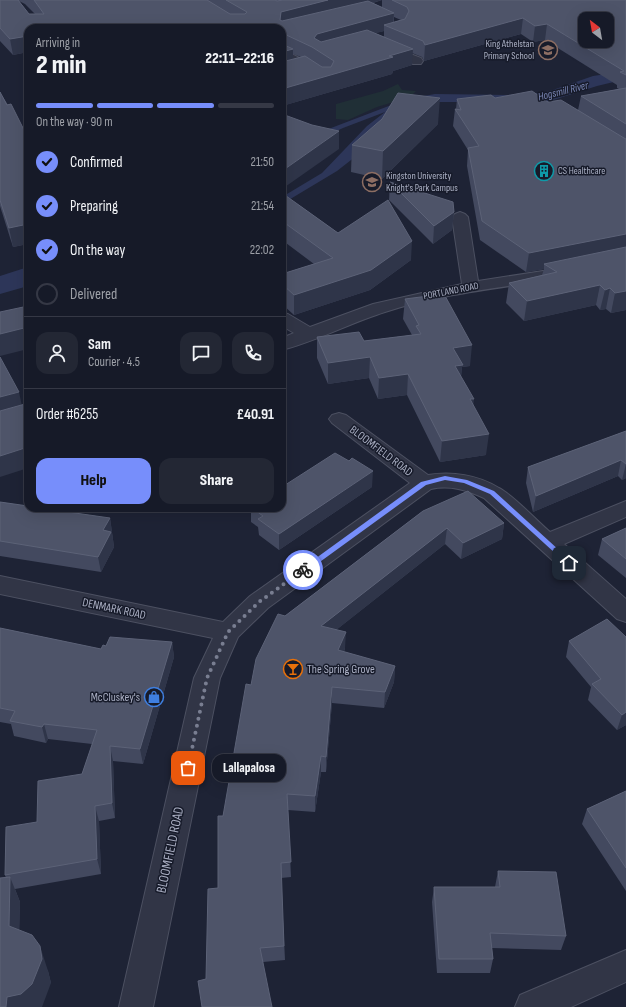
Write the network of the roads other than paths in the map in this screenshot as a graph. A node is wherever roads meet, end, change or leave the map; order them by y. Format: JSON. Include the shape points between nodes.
{"nodes":[{"id":1,"x":380,"y":39,"type":"edge"},
{"id":2,"x":286,"y":55,"type":"edge"},
{"id":3,"x":418,"y":61,"type":"dead end"},
{"id":4,"x":307,"y":67,"type":"junction"},
{"id":5,"x":286,"y":73,"type":"edge"},
{"id":6,"x":320,"y":75,"type":"edge"},
{"id":7,"x":460,"y":217,"type":"dead end"},
{"id":8,"x":576,"y":270,"type":"edge"},
{"id":9,"x":471,"y":287,"type":"junction"},
{"id":10,"x":286,"y":320,"type":"edge"},
{"id":11,"x":310,"y":335,"type":"junction"},
{"id":12,"x":286,"y":343,"type":"edge"},
{"id":13,"x":339,"y":419,"type":"dead end"},
{"id":14,"x":424,"y":483,"type":"junction"},
{"id":15,"x":626,"y":508,"type":"edge"},
{"id":16,"x":546,"y":543,"type":"junction"},
{"id":17,"x":0,"y":585,"type":"edge"},
{"id":18,"x":626,"y":613,"type":"edge"},
{"id":19,"x":228,"y":632,"type":"junction"},
{"id":20,"x":626,"y":966,"type":"edge"},
{"id":21,"x":136,"y":1007,"type":"edge"},
{"id":22,"x":532,"y":1007,"type":"edge"}],
"edges":[{"from":1,"to":3,"type":"street"},
{"from":2,"to":4,"type":"street"},
{"from":4,"to":5,"type":"street"},
{"from":4,"to":6,"type":"street"},
{"from":7,"to":9,"type":"street"},
{"from":8,"to":9,"type":"street","name":"PORTLAND ROAD"},
{"from":9,"to":11,"type":"street","name":"PORTLAND ROAD","via":[[379,308]]},
{"from":10,"to":11,"type":"street"},
{"from":11,"to":12,"type":"street","name":"PORTLAND ROAD"},
{"from":13,"to":14,"type":"street","name":"BLOOMFIELD ROAD"},
{"from":14,"to":16,"type":"street","name":"BLOOMFIELD ROAD","via":[[445,478],[465,482],[492,493]]},
{"from":14,"to":19,"type":"street","name":"BLOOMFIELD ROAD","via":[[259,602]]},
{"from":15,"to":16,"type":"street"},
{"from":16,"to":18,"type":"street","name":"BLOOMFIELD ROAD"},
{"from":17,"to":19,"type":"street","name":"DENMARK ROAD"},
{"from":19,"to":21,"type":"street","name":"BLOOMFIELD ROAD","via":[[207,678]]},
{"from":20,"to":22,"type":"street"}]}
